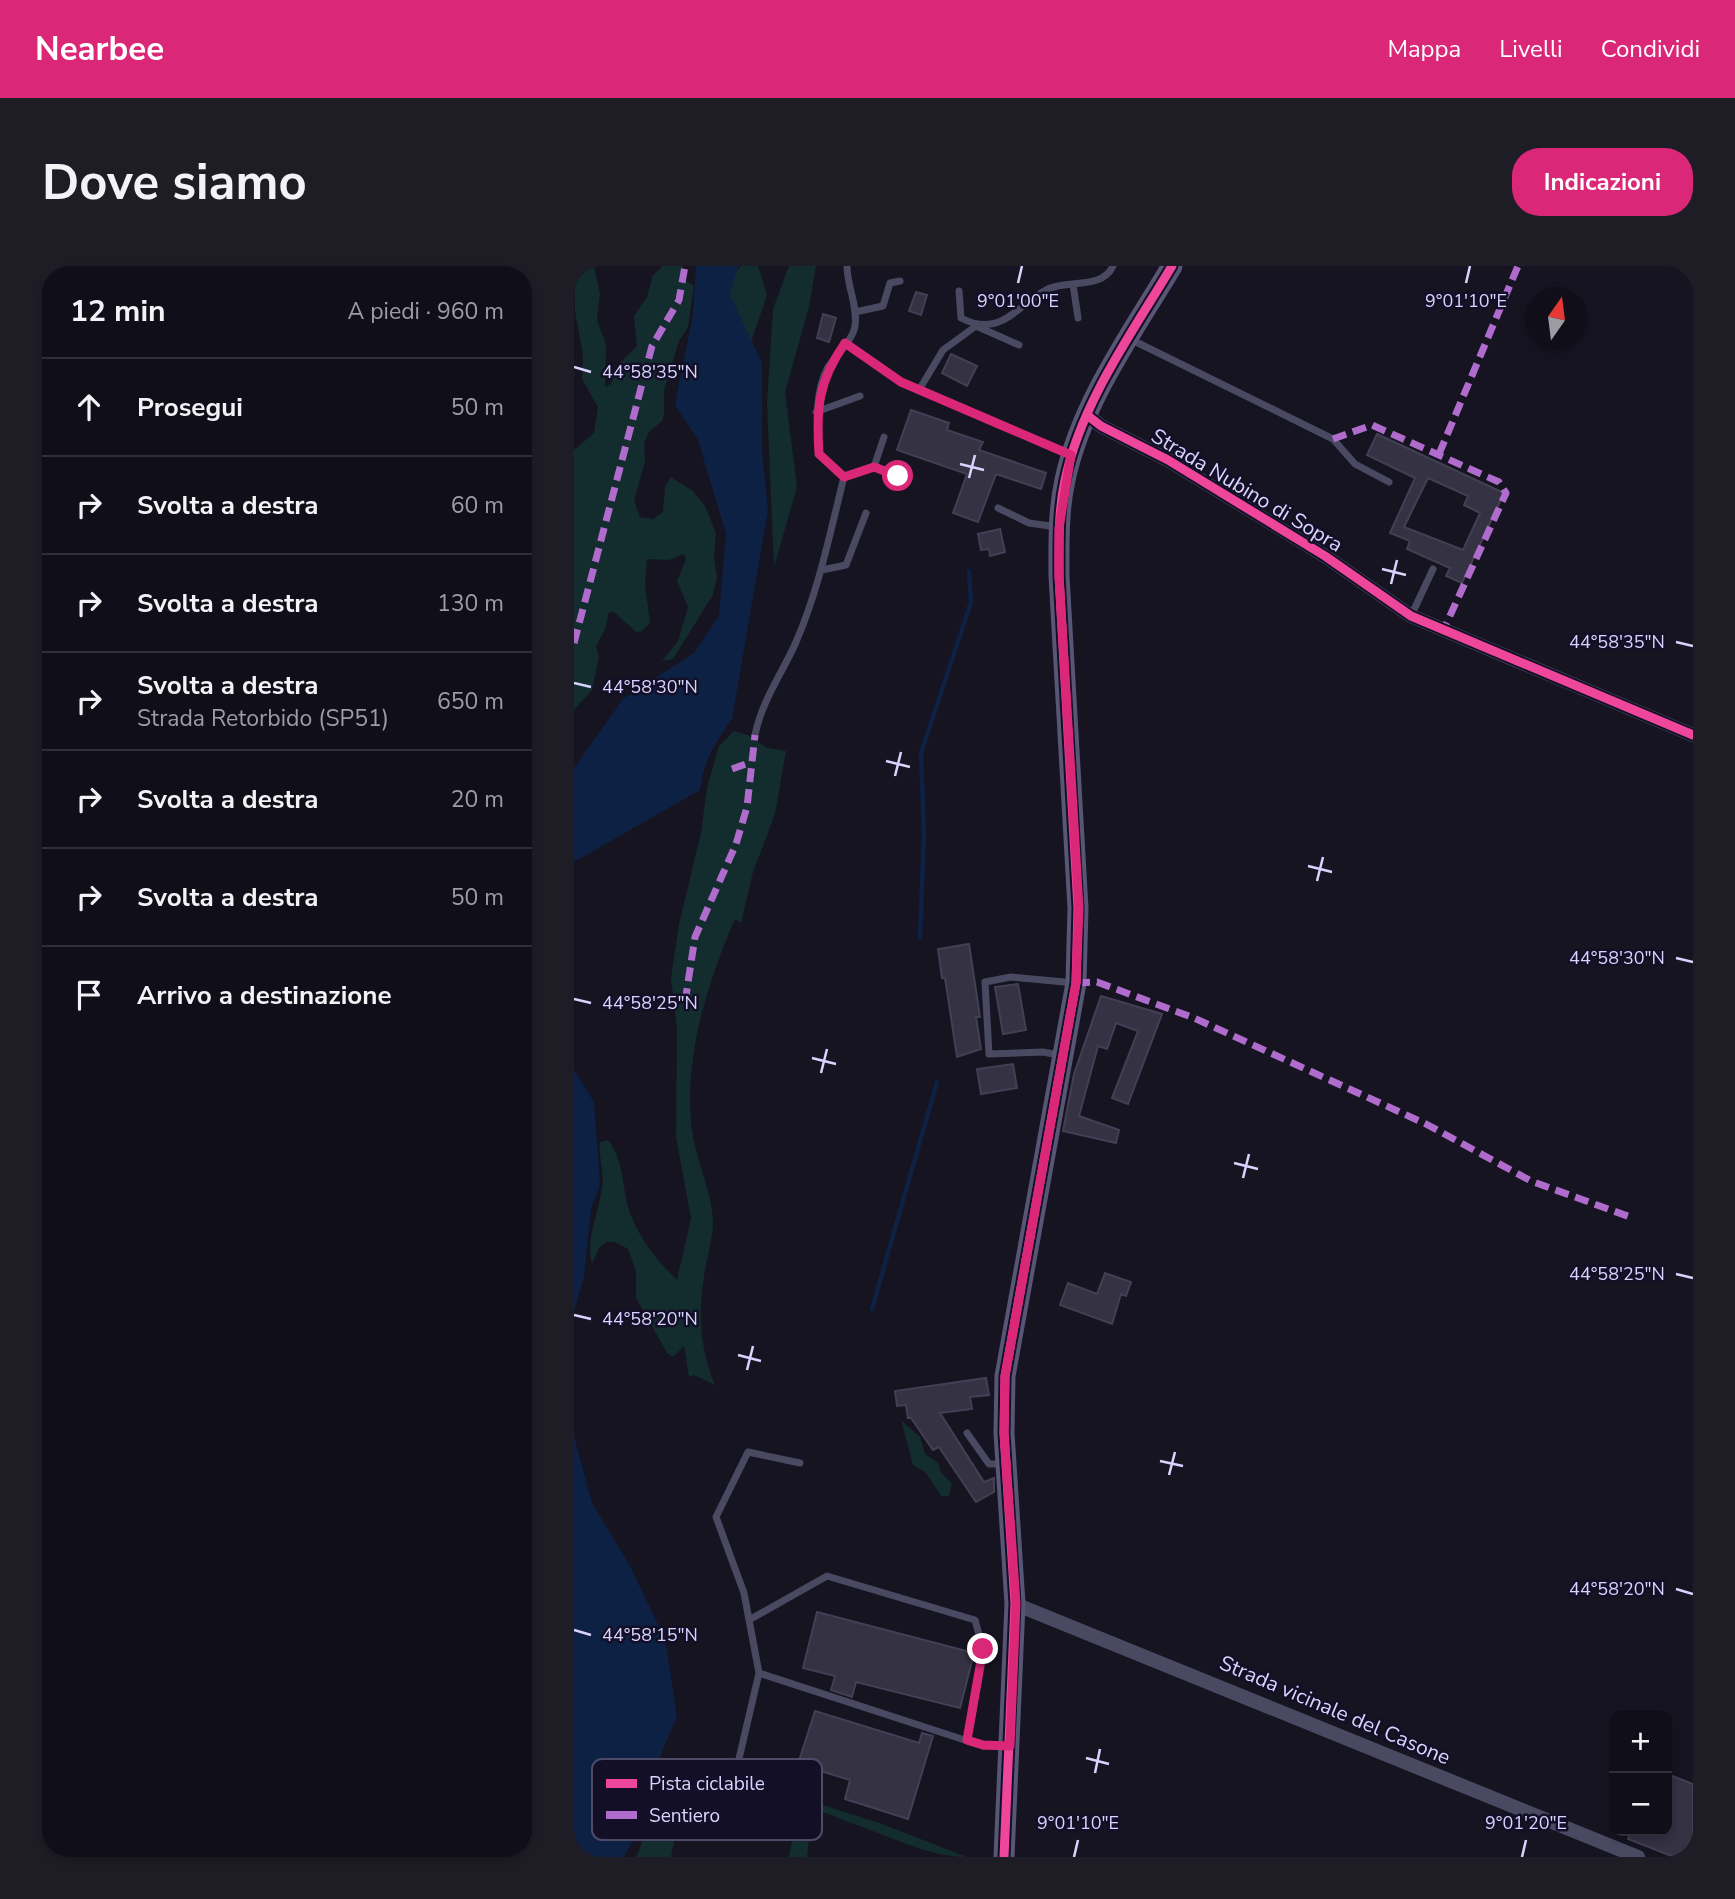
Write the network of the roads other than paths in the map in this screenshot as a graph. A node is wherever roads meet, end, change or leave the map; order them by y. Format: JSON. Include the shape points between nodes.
{"nodes":[{"id":1,"x":847,"y":266,"type":"edge"},
{"id":2,"x":1113,"y":266,"type":"edge"},
{"id":3,"x":1172,"y":266,"type":"edge"},
{"id":4,"x":900,"y":281,"type":"dead end"},
{"id":5,"x":1073,"y":284,"type":"junction"},
{"id":6,"x":959,"y":291,"type":"dead end"},
{"id":7,"x":855,"y":312,"type":"junction"},
{"id":8,"x":1078,"y":318,"type":"dead end"},
{"id":9,"x":976,"y":326,"type":"junction"},
{"id":10,"x":1129,"y":339,"type":"junction"},
{"id":11,"x":845,"y":343,"type":"junction"},
{"id":12,"x":1019,"y":345,"type":"dead end"},
{"id":13,"x":919,"y":390,"type":"junction"},
{"id":14,"x":860,"y":396,"type":"dead end"},
{"id":15,"x":816,"y":412,"type":"junction"},
{"id":16,"x":1087,"y":415,"type":"junction"},
{"id":17,"x":884,"y":437,"type":"dead end"},
{"id":18,"x":1071,"y":455,"type":"junction"},
{"id":19,"x":874,"y":467,"type":"junction"},
{"id":20,"x":898,"y":476,"type":"dead end"},
{"id":21,"x":844,"y":477,"type":"junction"},
{"id":22,"x":1389,"y":482,"type":"dead end"},
{"id":23,"x":998,"y":508,"type":"dead end"},
{"id":24,"x":866,"y":513,"type":"dead end"},
{"id":25,"x":1059,"y":528,"type":"junction"},
{"id":26,"x":822,"y":569,"type":"junction"},
{"id":27,"x":1433,"y":569,"type":"dead end"},
{"id":28,"x":1411,"y":616,"type":"junction"},
{"id":29,"x":755,"y":735,"type":"dead end"},
{"id":30,"x":1693,"y":735,"type":"edge"},
{"id":31,"x":1076,"y":983,"type":"junction"},
{"id":32,"x":1064,"y":1056,"type":"junction"},
{"id":33,"x":967,"y":1433,"type":"dead end"},
{"id":34,"x":800,"y":1463,"type":"dead end"},
{"id":35,"x":1006,"y":1464,"type":"junction"},
{"id":36,"x":1016,"y":1604,"type":"junction"},
{"id":37,"x":749,"y":1620,"type":"junction"},
{"id":38,"x":759,"y":1673,"type":"junction"},
{"id":39,"x":967,"y":1740,"type":"junction"},
{"id":40,"x":1010,"y":1746,"type":"junction"},
{"id":41,"x":739,"y":1759,"type":"edge"},
{"id":42,"x":1004,"y":1857,"type":"edge"},
{"id":43,"x":1638,"y":1857,"type":"edge"}],
"edges":[{"from":1,"to":7,"type":"lane"},
{"from":2,"to":5,"type":"lane","via":[[1097,281]]},
{"from":3,"to":10,"type":"street"},
{"from":4,"to":7,"type":"lane","via":[[890,283],[883,306]]},
{"from":5,"to":8,"type":"lane"},
{"from":5,"to":9,"type":"lane","via":[[1049,289],[1006,320]]},
{"from":6,"to":9,"type":"lane","via":[[961,318]]},
{"from":7,"to":11,"type":"lane","via":[[855,329]]},
{"from":9,"to":12,"type":"lane"},
{"from":9,"to":13,"type":"lane","via":[[943,350]]},
{"from":10,"to":16,"type":"street"},
{"from":10,"to":22,"type":"lane","via":[[1333,439],[1355,464]]},
{"from":11,"to":13,"type":"lane"},
{"from":11,"to":15,"type":"lane","via":[[827,370]]},
{"from":13,"to":18,"type":"lane"},
{"from":14,"to":15,"type":"lane"},
{"from":15,"to":21,"type":"lane","via":[[819,454]]},
{"from":16,"to":18,"type":"street"},
{"from":16,"to":28,"type":"street","name":"Strada Nubino di Sopra","via":[[1314,549]]},
{"from":17,"to":19,"type":"lane"},
{"from":18,"to":25,"type":"street"},
{"from":19,"to":20,"type":"lane"},
{"from":19,"to":21,"type":"lane"},
{"from":21,"to":26,"type":"lane"},
{"from":23,"to":25,"type":"lane","via":[[1029,523]]},
{"from":24,"to":26,"type":"lane","via":[[846,565]]},
{"from":25,"to":31,"type":"street","via":[[1079,908]]},
{"from":26,"to":29,"type":"lane","via":[[795,643],[764,701]]},
{"from":27,"to":28,"type":"lane"},
{"from":28,"to":30,"type":"street","name":"Strada Nubino di Sopra"},
{"from":31,"to":32,"type":"street"},
{"from":31,"to":32,"type":"lane","via":[[1011,977],[985,982],[989,1054]]},
{"from":32,"to":35,"type":"street","via":[[1005,1376]]},
{"from":33,"to":35,"type":"lane","via":[[989,1464]]},
{"from":34,"to":37,"type":"lane","via":[[748,1452],[716,1517]]},
{"from":35,"to":36,"type":"street"},
{"from":36,"to":40,"type":"street"},
{"from":36,"to":43,"type":"street","name":"Strada vicinale del Casone"},
{"from":37,"to":38,"type":"lane"},
{"from":37,"to":39,"type":"lane","via":[[827,1576],[975,1620],[983,1649]]},
{"from":38,"to":39,"type":"lane"},
{"from":38,"to":41,"type":"lane"},
{"from":39,"to":40,"type":"lane"},
{"from":40,"to":42,"type":"street"}]}
